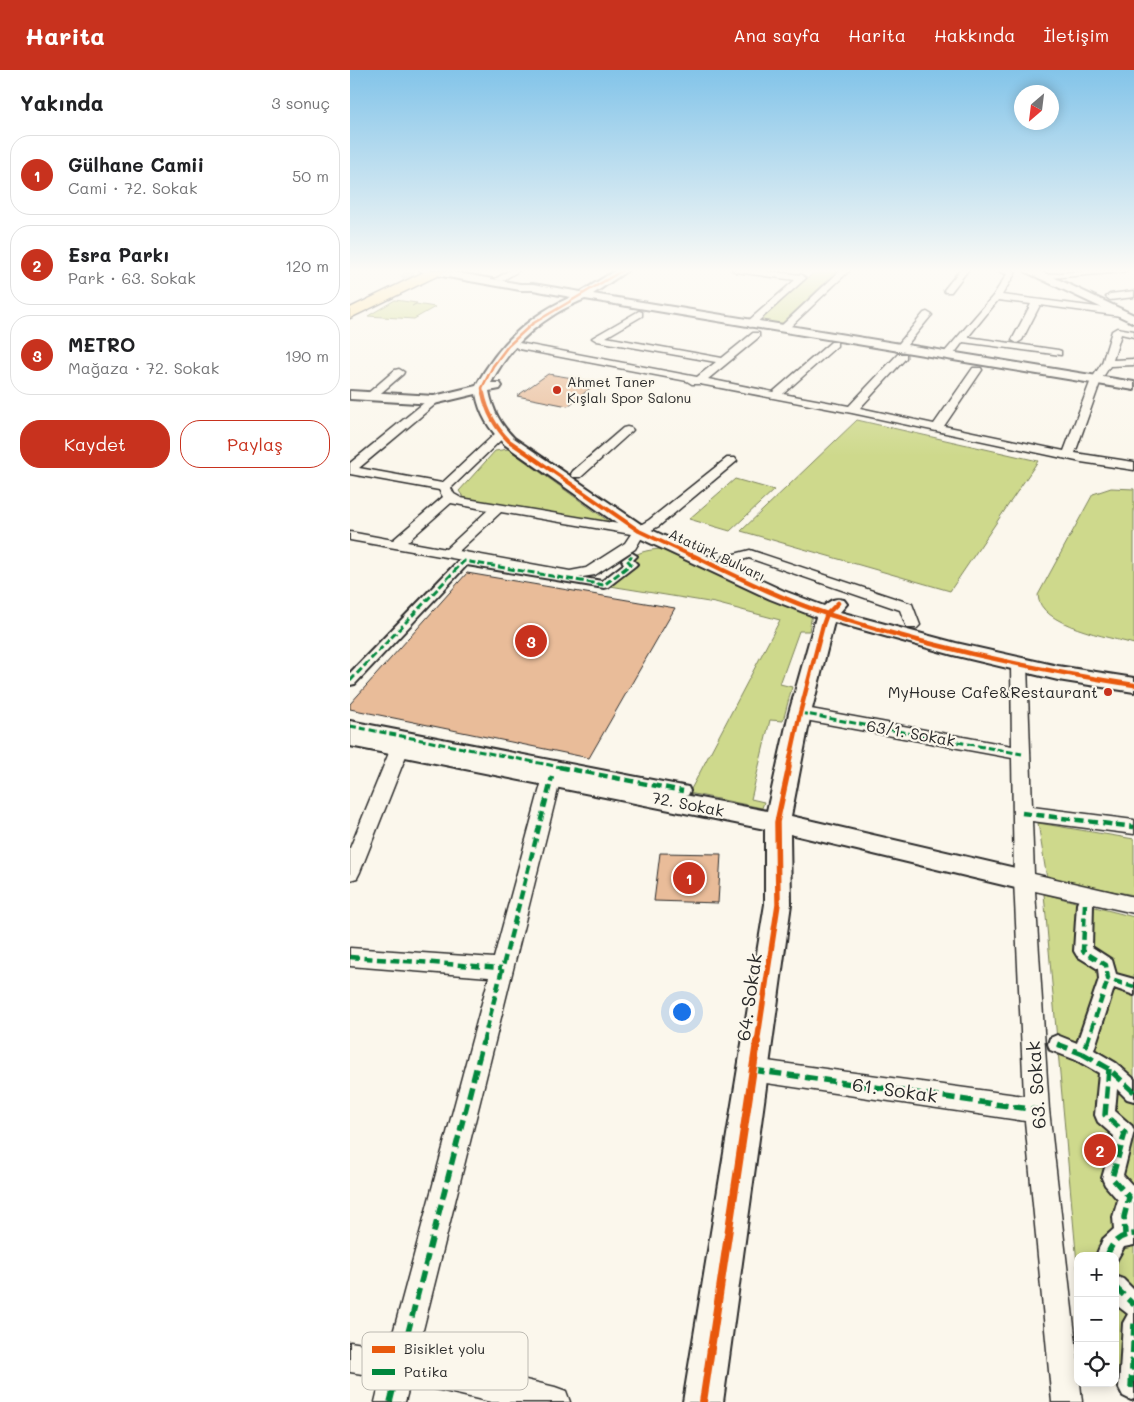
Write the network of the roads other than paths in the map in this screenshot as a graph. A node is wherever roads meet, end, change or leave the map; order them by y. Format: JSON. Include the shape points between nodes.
{"nodes":[{"id":1,"x":527,"y":332,"type":"edge"},
{"id":2,"x":531,"y":332,"type":"edge"},
{"id":3,"x":608,"y":332,"type":"edge"},
{"id":4,"x":751,"y":332,"type":"edge"},
{"id":5,"x":799,"y":332,"type":"edge"},
{"id":6,"x":915,"y":332,"type":"edge"},
{"id":7,"x":965,"y":332,"type":"edge"},
{"id":8,"x":1021,"y":332,"type":"edge"},
{"id":9,"x":1117,"y":332,"type":"edge"},
{"id":10,"x":960,"y":338,"type":"junction"},
{"id":11,"x":1017,"y":340,"type":"dead end"},
{"id":12,"x":590,"y":342,"type":"junction"},
{"id":13,"x":834,"y":344,"type":"dead end"},
{"id":14,"x":517,"y":348,"type":"junction"},
{"id":15,"x":900,"y":352,"type":"junction"},
{"id":16,"x":1058,"y":353,"type":"dead end"},
{"id":17,"x":568,"y":356,"type":"junction"},
{"id":18,"x":947,"y":356,"type":"junction"},
{"id":19,"x":724,"y":361,"type":"junction"},
{"id":20,"x":1134,"y":362,"type":"edge"},
{"id":21,"x":1107,"y":363,"type":"junction"},
{"id":22,"x":977,"y":370,"type":"dead end"},
{"id":23,"x":399,"y":372,"type":"dead end"},
{"id":24,"x":700,"y":380,"type":"junction"},
{"id":25,"x":1096,"y":381,"type":"junction"},
{"id":26,"x":1134,"y":386,"type":"edge"},
{"id":27,"x":489,"y":387,"type":"junction"},
{"id":28,"x":350,"y":395,"type":"edge"},
{"id":29,"x":371,"y":396,"type":"junction"},
{"id":30,"x":774,"y":396,"type":"junction"},
{"id":31,"x":434,"y":400,"type":"junction"},
{"id":32,"x":852,"y":410,"type":"junction"},
{"id":33,"x":937,"y":428,"type":"junction"},
{"id":34,"x":627,"y":430,"type":"dead end"},
{"id":35,"x":501,"y":434,"type":"junction"},
{"id":36,"x":1068,"y":455,"type":"junction"},
{"id":37,"x":731,"y":461,"type":"dead end"},
{"id":38,"x":1134,"y":466,"type":"edge"},
{"id":39,"x":350,"y":470,"type":"edge"},
{"id":40,"x":577,"y":474,"type":"junction"},
{"id":41,"x":447,"y":492,"type":"junction"},
{"id":42,"x":498,"y":508,"type":"junction"},
{"id":43,"x":647,"y":527,"type":"junction"},
{"id":44,"x":350,"y":536,"type":"edge"},
{"id":45,"x":396,"y":544,"type":"junction"},
{"id":46,"x":449,"y":554,"type":"junction"},
{"id":47,"x":632,"y":556,"type":"dead end"},
{"id":48,"x":728,"y":560,"type":"junction"},
{"id":49,"x":833,"y":609,"type":"junction"},
{"id":50,"x":912,"y":625,"type":"junction"},
{"id":51,"x":1020,"y":665,"type":"junction"},
{"id":52,"x":1134,"y":671,"type":"edge"},
{"id":53,"x":350,"y":681,"type":"edge"},
{"id":54,"x":1134,"y":685,"type":"edge"},
{"id":55,"x":800,"y":713,"type":"junction"},
{"id":56,"x":350,"y":726,"type":"edge"},
{"id":57,"x":350,"y":738,"type":"edge"},
{"id":58,"x":400,"y":748,"type":"junction"},
{"id":59,"x":1022,"y":754,"type":"junction"},
{"id":60,"x":552,"y":777,"type":"junction"},
{"id":61,"x":683,"y":791,"type":"dead end"},
{"id":62,"x":1022,"y":813,"type":"junction"},
{"id":63,"x":777,"y":822,"type":"junction"},
{"id":64,"x":1134,"y":827,"type":"edge"},
{"id":65,"x":350,"y":872,"type":"edge"},
{"id":66,"x":1024,"y":880,"type":"junction"},
{"id":67,"x":1085,"y":904,"type":"dead end"},
{"id":68,"x":1134,"y":905,"type":"edge"},
{"id":69,"x":350,"y":957,"type":"edge"},
{"id":70,"x":502,"y":968,"type":"junction"},
{"id":71,"x":1108,"y":979,"type":"junction"},
{"id":72,"x":1134,"y":986,"type":"edge"},
{"id":73,"x":1057,"y":1044,"type":"dead end"},
{"id":74,"x":1082,"y":1054,"type":"junction"},
{"id":75,"x":1109,"y":1069,"type":"junction"},
{"id":76,"x":753,"y":1070,"type":"junction"},
{"id":77,"x":1134,"y":1092,"type":"edge"},
{"id":78,"x":1037,"y":1110,"type":"junction"},
{"id":79,"x":1129,"y":1234,"type":"edge"},
{"id":80,"x":1108,"y":1252,"type":"edge"},
{"id":81,"x":1119,"y":1292,"type":"edge"},
{"id":82,"x":1134,"y":1305,"type":"edge"},
{"id":83,"x":1134,"y":1323,"type":"edge"},
{"id":84,"x":408,"y":1332,"type":"edge"},
{"id":85,"x":1132,"y":1388,"type":"dead end"},
{"id":86,"x":505,"y":1390,"type":"edge"},
{"id":87,"x":555,"y":1402,"type":"edge"},
{"id":88,"x":703,"y":1402,"type":"edge"},
{"id":89,"x":1067,"y":1402,"type":"edge"}],
"edges":[{"from":1,"to":27,"type":"street","via":[[508,346],[494,366]]},
{"from":2,"to":14,"type":"street"},
{"from":3,"to":12,"type":"street"},
{"from":4,"to":19,"type":"street"},
{"from":5,"to":15,"type":"street"},
{"from":6,"to":15,"type":"street"},
{"from":7,"to":10,"type":"street"},
{"from":8,"to":11,"type":"street"},
{"from":9,"to":21,"type":"street"},
{"from":10,"to":16,"type":"street"},
{"from":10,"to":18,"type":"street"},
{"from":12,"to":17,"type":"street"},
{"from":12,"to":19,"type":"street"},
{"from":13,"to":30,"type":"street"},
{"from":14,"to":17,"type":"street"},
{"from":14,"to":24,"type":"street","via":[[669,381]]},
{"from":14,"to":27,"type":"street"},
{"from":15,"to":18,"type":"street"},
{"from":15,"to":32,"type":"street"},
{"from":17,"to":24,"type":"street"},
{"from":18,"to":25,"type":"street"},
{"from":19,"to":24,"type":"street"},
{"from":20,"to":21,"type":"street"},
{"from":21,"to":25,"type":"street"},
{"from":22,"to":33,"type":"street"},
{"from":23,"to":29,"type":"street"},
{"from":24,"to":30,"type":"street"},
{"from":25,"to":26,"type":"street"},
{"from":25,"to":36,"type":"street"},
{"from":27,"to":31,"type":"street"},
{"from":27,"to":35,"type":"street","name":"Atatürk Bulvarı","via":[[486,409]]},
{"from":27,"to":40,"type":"street","name":"Atatürk Bulvarı","via":[[513,426],[524,437]]},
{"from":28,"to":29,"type":"street"},
{"from":29,"to":31,"type":"street"},
{"from":30,"to":32,"type":"street"},
{"from":31,"to":39,"type":"street"},
{"from":32,"to":33,"type":"street"},
{"from":33,"to":36,"type":"street"},
{"from":34,"to":40,"type":"street"},
{"from":35,"to":41,"type":"street"},
{"from":35,"to":43,"type":"street","name":"Atatürk Bulvarı","via":[[562,480]]},
{"from":36,"to":38,"type":"street"},
{"from":37,"to":43,"type":"street"},
{"from":39,"to":41,"type":"street"},
{"from":40,"to":43,"type":"street","name":"Atatürk Bulvarı"},
{"from":41,"to":42,"type":"street","via":[[458,501]]},
{"from":41,"to":45,"type":"street"},
{"from":42,"to":43,"type":"street"},
{"from":42,"to":46,"type":"street"},
{"from":43,"to":46,"type":"street","via":[[630,546],[590,572],[570,575]]},
{"from":43,"to":48,"type":"street","name":"Atatürk Bulvarı"},
{"from":43,"to":49,"type":"street","name":"Atatürk Bulvarı","via":[[732,575]]},
{"from":44,"to":45,"type":"street"},
{"from":45,"to":46,"type":"street"},
{"from":47,"to":53,"type":"street","via":[[627,560],[631,564],[604,585],[464,562]]},
{"from":48,"to":49,"type":"street","name":"Atatürk Bulvarı"},
{"from":48,"to":50,"type":"street","via":[[750,554],[908,607]]},
{"from":49,"to":50,"type":"street","name":"Atatürk Bulvarı"},
{"from":49,"to":51,"type":"street","name":"Atatürk Bulvarı","via":[[953,649]]},
{"from":49,"to":55,"type":"street","name":"64. Sokak"},
{"from":50,"to":52,"type":"street","name":"Atatürk Bulvarı","via":[[1010,649]]},
{"from":51,"to":54,"type":"street","name":"Atatürk Bulvarı"},
{"from":51,"to":59,"type":"street","name":"63. Sokak"},
{"from":55,"to":59,"type":"street","name":"63/1. Sokak"},
{"from":55,"to":63,"type":"street","name":"64. Sokak"},
{"from":56,"to":61,"type":"street"},
{"from":57,"to":58,"type":"street","name":"72. Sokak"},
{"from":58,"to":60,"type":"street","name":"72. Sokak"},
{"from":58,"to":65,"type":"street"},
{"from":59,"to":62,"type":"street","name":"63. Sokak"},
{"from":60,"to":63,"type":"street","name":"72. Sokak"},
{"from":60,"to":70,"type":"street"},
{"from":62,"to":64,"type":"street"},
{"from":62,"to":66,"type":"street","name":"63. Sokak"},
{"from":63,"to":66,"type":"street","name":"72. Sokak"},
{"from":63,"to":76,"type":"street","name":"64. Sokak","via":[[778,904]]},
{"from":66,"to":68,"type":"street"},
{"from":66,"to":78,"type":"street","name":"63. Sokak"},
{"from":67,"to":71,"type":"street","via":[[1083,951],[1106,965]]},
{"from":69,"to":70,"type":"street"},
{"from":70,"to":84,"type":"street"},
{"from":71,"to":72,"type":"street"},
{"from":71,"to":74,"type":"street"},
{"from":73,"to":74,"type":"street"},
{"from":74,"to":75,"type":"street"},
{"from":75,"to":77,"type":"street"},
{"from":75,"to":79,"type":"street","via":[[1105,1115],[1125,1133],[1112,1178],[1129,1197],[1124,1217]]},
{"from":76,"to":78,"type":"street","name":"61. Sokak"},
{"from":76,"to":88,"type":"street","name":"64. Sokak"},
{"from":78,"to":89,"type":"street","name":"63. Sokak"},
{"from":79,"to":80,"type":"street","via":[[1115,1239]]},
{"from":81,"to":82,"type":"street"},
{"from":83,"to":85,"type":"street"},
{"from":86,"to":87,"type":"street"}]}
